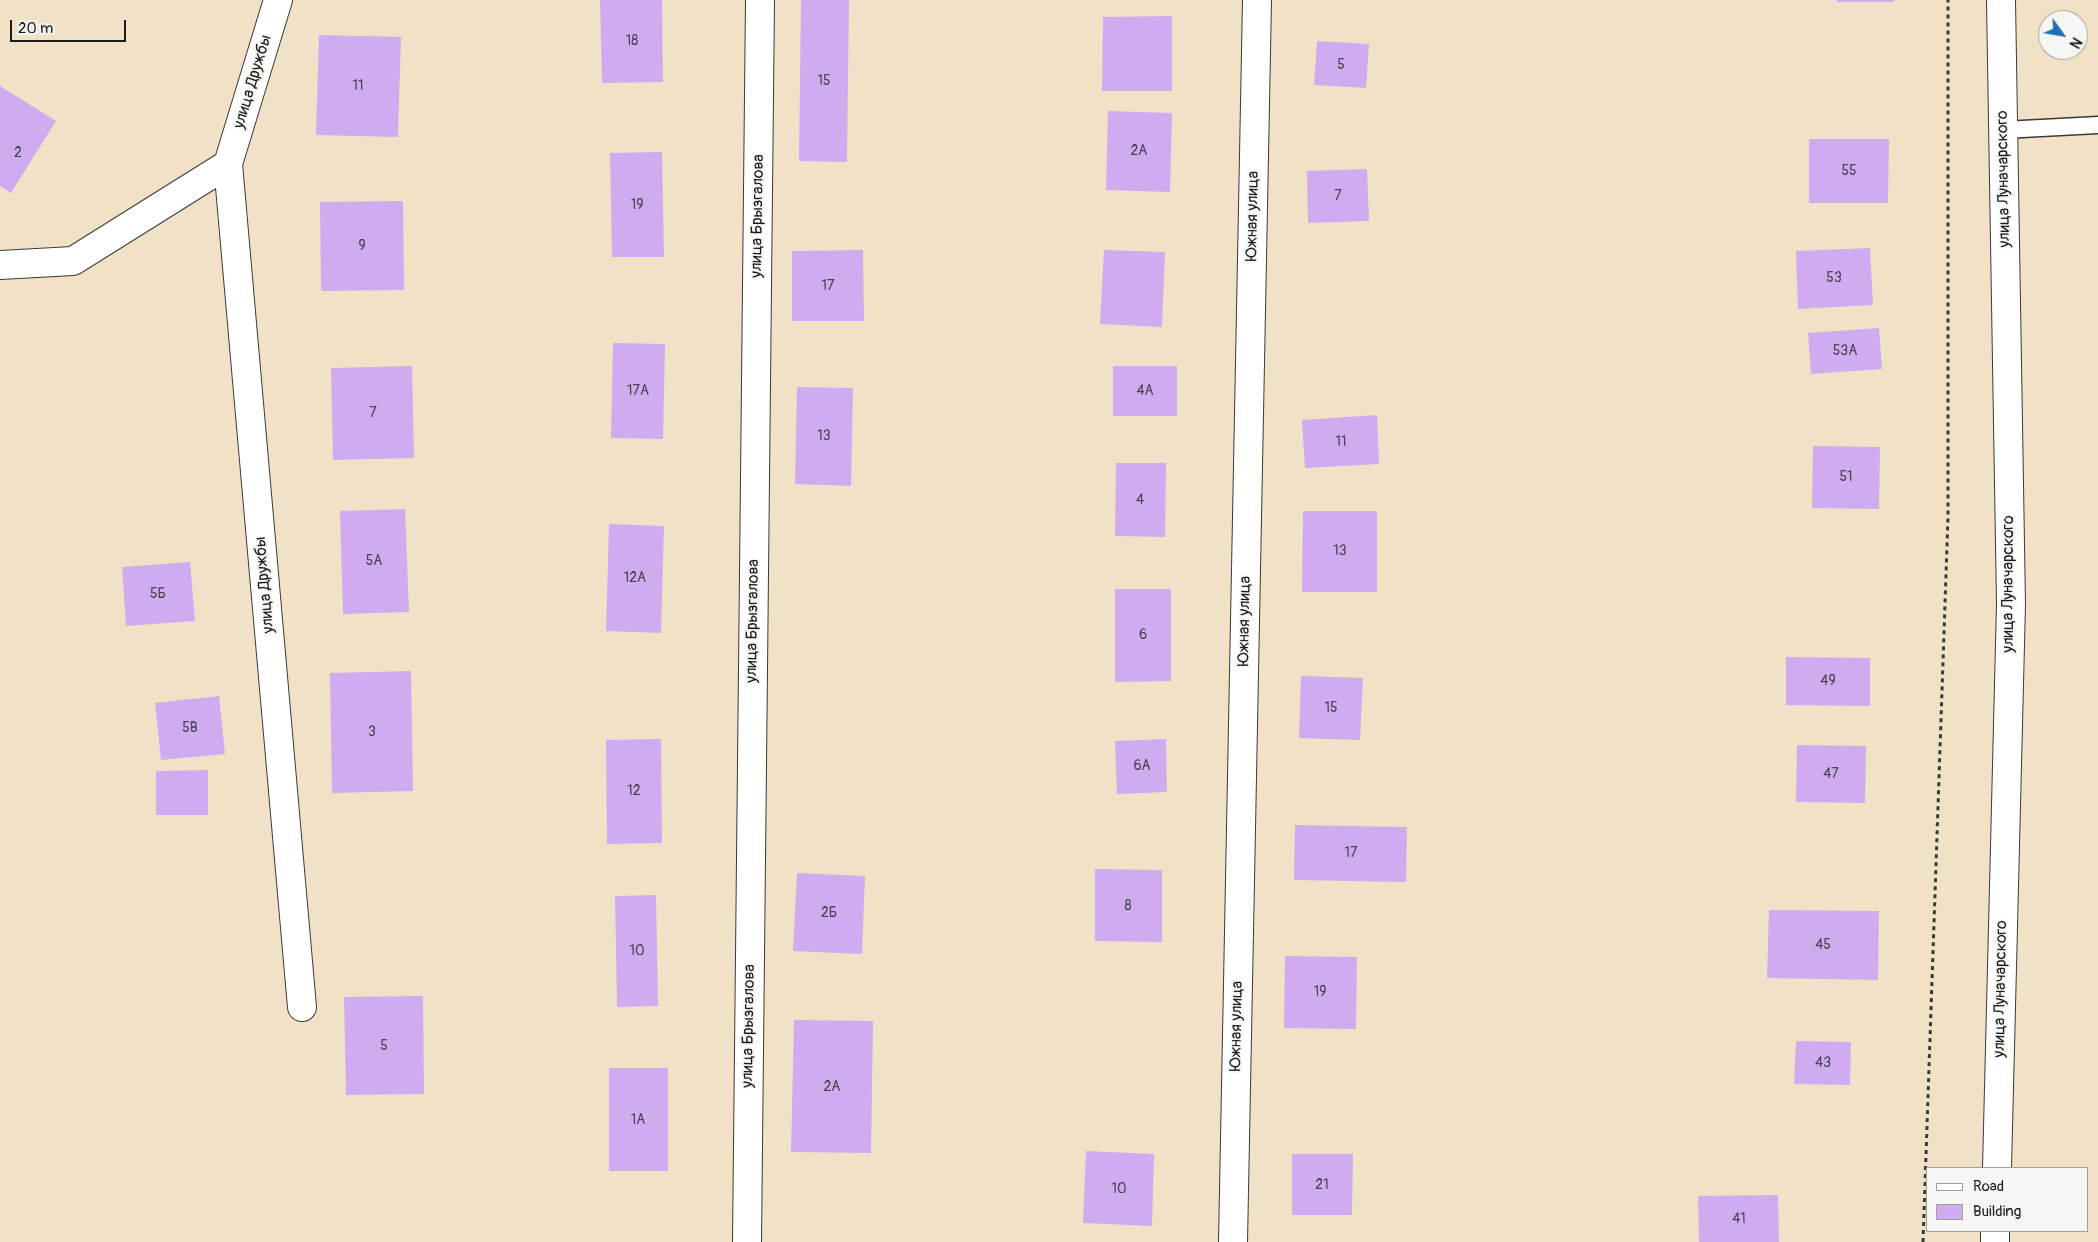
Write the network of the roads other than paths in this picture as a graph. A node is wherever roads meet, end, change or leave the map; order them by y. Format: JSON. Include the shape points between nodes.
{"nodes":[{"id":1,"x":278,"y":0,"type":"edge"},
{"id":2,"x":760,"y":0,"type":"edge"},
{"id":3,"x":1257,"y":0,"type":"edge"},
{"id":4,"x":2001,"y":0,"type":"edge"},
{"id":5,"x":2098,"y":125,"type":"edge"},
{"id":6,"x":2003,"y":130,"type":"junction"},
{"id":7,"x":228,"y":164,"type":"junction"},
{"id":8,"x":0,"y":265,"type":"edge"},
{"id":9,"x":302,"y":1007,"type":"dead end"},
{"id":10,"x":1996,"y":1167,"type":"edge"},
{"id":11,"x":747,"y":1242,"type":"edge"},
{"id":12,"x":1233,"y":1242,"type":"edge"}],
"edges":[{"from":1,"to":7,"type":"street","name":"улица Дружбы"},
{"from":2,"to":11,"type":"street","name":"улица Брызгалова"},
{"from":3,"to":12,"type":"street","name":"Южная улица"},
{"from":4,"to":6,"type":"street","name":"улица Луначарского"},
{"from":5,"to":6,"type":"lane"},
{"from":6,"to":10,"type":"street","name":"улица Луначарского","via":[[2011,604]]},
{"from":7,"to":8,"type":"street","via":[[74,261]]},
{"from":7,"to":9,"type":"street","name":"улица Дружбы"}]}
